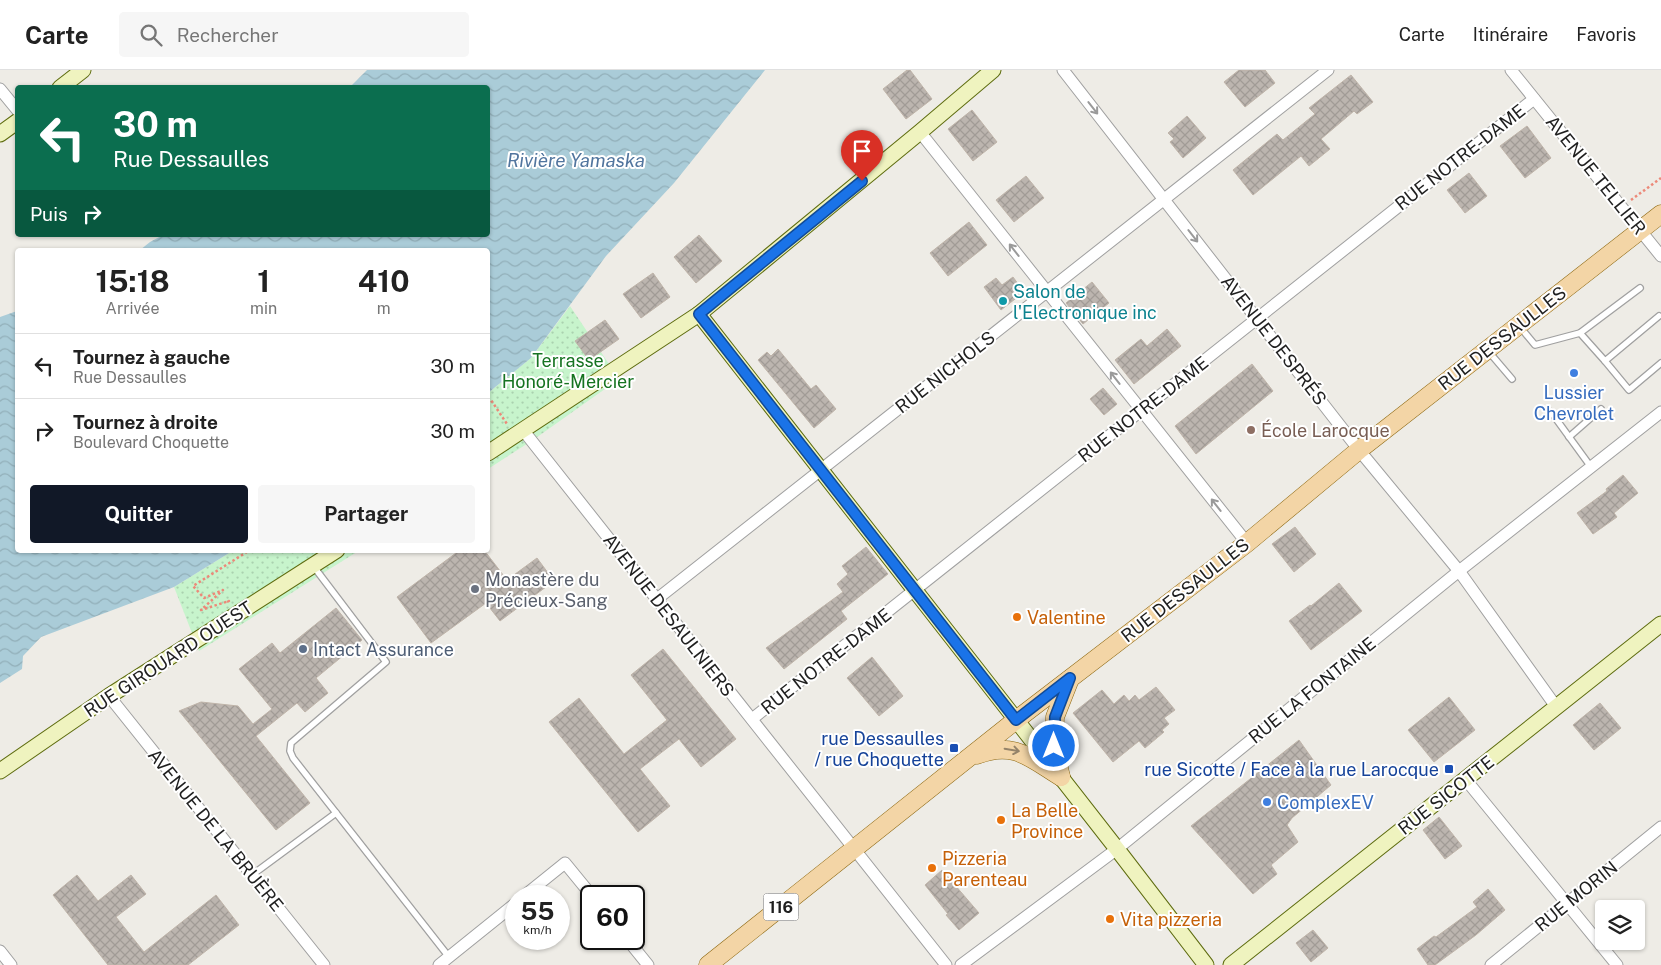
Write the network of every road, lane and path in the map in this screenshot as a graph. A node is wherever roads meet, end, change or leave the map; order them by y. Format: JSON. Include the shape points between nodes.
{"nodes":[{"id":1,"x":82,"y":70,"type":"edge"},
{"id":2,"x":993,"y":70,"type":"edge"},
{"id":3,"x":1063,"y":70,"type":"edge"},
{"id":4,"x":1328,"y":70,"type":"edge"},
{"id":5,"x":1511,"y":70,"type":"edge"},
{"id":6,"x":64,"y":85,"type":"edge"},
{"id":7,"x":0,"y":90,"type":"edge"},
{"id":8,"x":1534,"y":98,"type":"junction"},
{"id":9,"x":15,"y":108,"type":"edge"},
{"id":10,"x":15,"y":123,"type":"edge"},
{"id":11,"x":920,"y":132,"type":"junction"},
{"id":12,"x":0,"y":134,"type":"edge"},
{"id":13,"x":1661,"y":178,"type":"edge"},
{"id":14,"x":1164,"y":199,"type":"junction"},
{"id":15,"x":1622,"y":207,"type":"junction"},
{"id":16,"x":1661,"y":214,"type":"edge"},
{"id":17,"x":1640,"y":230,"type":"junction"},
{"id":18,"x":1661,"y":256,"type":"edge"},
{"id":19,"x":1640,"y":288,"type":"dead end"},
{"id":20,"x":1047,"y":291,"type":"junction"},
{"id":21,"x":699,"y":314,"type":"junction"},
{"id":22,"x":1659,"y":316,"type":"dead end"},
{"id":23,"x":1258,"y":318,"type":"junction"},
{"id":24,"x":1518,"y":326,"type":"junction"},
{"id":25,"x":1580,"y":334,"type":"junction"},
{"id":26,"x":1487,"y":350,"type":"junction"},
{"id":27,"x":1605,"y":361,"type":"junction"},
{"id":28,"x":1661,"y":363,"type":"edge"},
{"id":29,"x":1512,"y":378,"type":"dead end"},
{"id":30,"x":490,"y":401,"type":"edge"},
{"id":31,"x":1601,"y":409,"type":"dead end"},
{"id":32,"x":1141,"y":410,"type":"junction"},
{"id":33,"x":1551,"y":412,"type":"dead end"},
{"id":34,"x":1661,"y":412,"type":"edge"},
{"id":35,"x":519,"y":433,"type":"junction"},
{"id":36,"x":1569,"y":437,"type":"junction"},
{"id":37,"x":1359,"y":450,"type":"junction"},
{"id":38,"x":490,"y":452,"type":"edge"},
{"id":39,"x":1592,"y":467,"type":"junction"},
{"id":40,"x":821,"y":470,"type":"junction"},
{"id":41,"x":1247,"y":543,"type":"junction"},
{"id":42,"x":245,"y":553,"type":"edge"},
{"id":43,"x":332,"y":553,"type":"edge"},
{"id":44,"x":312,"y":566,"type":"junction"},
{"id":45,"x":1459,"y":571,"type":"junction"},
{"id":46,"x":915,"y":590,"type":"junction"},
{"id":47,"x":657,"y":599,"type":"junction"},
{"id":48,"x":222,"y":607,"type":"dead end"},
{"id":49,"x":1661,"y":624,"type":"edge"},
{"id":50,"x":1070,"y":678,"type":"junction"},
{"id":51,"x":109,"y":696,"type":"junction"},
{"id":52,"x":1557,"y":708,"type":"junction"},
{"id":53,"x":752,"y":719,"type":"junction"},
{"id":54,"x":1016,"y":720,"type":"junction"},
{"id":55,"x":965,"y":760,"type":"junction"},
{"id":56,"x":0,"y":771,"type":"edge"},
{"id":57,"x":1061,"y":777,"type":"junction"},
{"id":58,"x":1466,"y":780,"type":"junction"},
{"id":59,"x":336,"y":813,"type":"junction"},
{"id":60,"x":1661,"y":828,"type":"edge"},
{"id":61,"x":854,"y":849,"type":"junction"},
{"id":62,"x":1117,"y":849,"type":"junction"},
{"id":63,"x":252,"y":875,"type":"junction"},
{"id":64,"x":538,"y":885,"type":"edge"},
{"id":65,"x":583,"y":885,"type":"edge"},
{"id":66,"x":1568,"y":903,"type":"junction"},
{"id":67,"x":505,"y":912,"type":"edge"},
{"id":68,"x":636,"y":950,"type":"edge"},
{"id":69,"x":0,"y":951,"type":"edge"},
{"id":70,"x":449,"y":957,"type":"junction"},
{"id":71,"x":11,"y":965,"type":"edge"},
{"id":72,"x":324,"y":965,"type":"edge"},
{"id":73,"x":439,"y":965,"type":"edge"},
{"id":74,"x":648,"y":965,"type":"edge"},
{"id":75,"x":708,"y":965,"type":"edge"},
{"id":76,"x":946,"y":965,"type":"edge"},
{"id":77,"x":961,"y":965,"type":"edge"},
{"id":78,"x":1206,"y":965,"type":"edge"},
{"id":79,"x":1231,"y":965,"type":"edge"},
{"id":80,"x":1491,"y":965,"type":"edge"},
{"id":81,"x":1618,"y":965,"type":"edge"}],
"edges":[{"from":1,"to":6,"type":"street"},
{"from":2,"to":11,"type":"street"},
{"from":3,"to":14,"type":"street","name":"AVENUE DESPRÉS","one_way":true},
{"from":4,"to":14,"type":"street","name":"RUE NICHOLS"},
{"from":5,"to":8,"type":"street","name":"AVENUE TELLIER"},
{"from":7,"to":9,"type":"street"},
{"from":8,"to":15,"type":"street","name":"AVENUE TELLIER"},
{"from":8,"to":23,"type":"street","name":"RUE NOTRE-DAME"},
{"from":10,"to":12,"type":"street"},
{"from":20,"to":11,"type":"street","one_way":true},
{"from":11,"to":21,"type":"street"},
{"from":13,"to":15,"type":"path"},
{"from":14,"to":20,"type":"street","name":"RUE NICHOLS"},
{"from":14,"to":23,"type":"street","name":"AVENUE DESPRÉS","one_way":true},
{"from":15,"to":17,"type":"street","name":"AVENUE TELLIER"},
{"from":16,"to":17,"type":"main road","name":"RUE DESSAULLES","number":"116"},
{"from":17,"to":18,"type":"street","name":"AVENUE TELLIER"},
{"from":17,"to":24,"type":"main road","name":"RUE DESSAULLES","number":"116"},
{"from":19,"to":25,"type":"lane"},
{"from":32,"to":20,"type":"street","one_way":true},
{"from":20,"to":40,"type":"street","name":"RUE NICHOLS"},
{"from":21,"to":35,"type":"street"},
{"from":21,"to":40,"type":"street"},
{"from":22,"to":27,"type":"lane"},
{"from":23,"to":32,"type":"street","name":"RUE NOTRE-DAME"},
{"from":23,"to":37,"type":"street","name":"AVENUE DESPRÉS"},
{"from":24,"to":25,"type":"lane","via":[[1535,345]]},
{"from":24,"to":26,"type":"main road","name":"RUE DESSAULLES","number":"116"},
{"from":25,"to":27,"type":"lane"},
{"from":26,"to":29,"type":"lane"},
{"from":26,"to":37,"type":"main road","name":"RUE DESSAULLES","number":"116"},
{"from":27,"to":28,"type":"lane","via":[[1629,390]]},
{"from":30,"to":35,"type":"path"},
{"from":31,"to":36,"type":"lane"},
{"from":41,"to":32,"type":"street","one_way":true},
{"from":32,"to":46,"type":"street","name":"RUE NOTRE-DAME"},
{"from":33,"to":36,"type":"lane"},
{"from":34,"to":39,"type":"street","name":"RUE LA FONTAINE"},
{"from":35,"to":38,"type":"street"},
{"from":35,"to":47,"type":"street","name":"AVENUE DESAULNIERS"},
{"from":36,"to":39,"type":"lane"},
{"from":37,"to":41,"type":"main road","name":"RUE DESSAULLES","number":"116"},
{"from":37,"to":45,"type":"street","name":"AVENUE DESPRÉS"},
{"from":39,"to":45,"type":"street","name":"RUE LA FONTAINE"},
{"from":40,"to":46,"type":"street"},
{"from":40,"to":47,"type":"street","name":"RUE NICHOLS"},
{"from":41,"to":50,"type":"main road","name":"RUE DESSAULLES","number":"116"},
{"from":42,"to":48,"type":"path","via":[[193,586],[204,598],[223,590],[201,610],[229,601]]},
{"from":43,"to":44,"type":"street","name":"RUE GIROUARD OUEST"},
{"from":44,"to":51,"type":"street","name":"RUE GIROUARD OUEST"},
{"from":44,"to":59,"type":"lane","via":[[386,662],[291,743],[293,758]]},
{"from":45,"to":52,"type":"street","name":"AVENUE DESPRÉS"},
{"from":45,"to":62,"type":"street","name":"RUE LA FONTAINE"},
{"from":46,"to":53,"type":"street","name":"RUE NOTRE-DAME"},
{"from":46,"to":54,"type":"street"},
{"from":47,"to":53,"type":"street","name":"AVENUE DESAULNIERS"},
{"from":49,"to":52,"type":"street","name":"RUE SICOTTE"},
{"from":50,"to":54,"type":"main road","name":"RUE DESSAULLES","number":"116"},
{"from":50,"to":57,"type":"main road","via":[[1055,717],[1054,746]]},
{"from":51,"to":56,"type":"street","name":"RUE GIROUARD OUEST"},
{"from":51,"to":63,"type":"street","name":"AVENUE DE LA BRUÈRE"},
{"from":52,"to":58,"type":"street","name":"RUE SICOTTE"},
{"from":53,"to":61,"type":"street","name":"AVENUE DESAULNIERS"},
{"from":54,"to":55,"type":"main road","name":"RUE DESSAULLES","number":"116"},
{"from":54,"to":57,"type":"street"},
{"from":55,"to":57,"type":"main road","one_way":true,"via":[[984,752],[1011,749]]},
{"from":55,"to":61,"type":"main road","name":"RUE DESSAULLES","number":"116"},
{"from":57,"to":62,"type":"street"},
{"from":58,"to":66,"type":"street"},
{"from":58,"to":79,"type":"street","name":"RUE SICOTTE"},
{"from":59,"to":63,"type":"lane"},
{"from":59,"to":70,"type":"lane"},
{"from":60,"to":66,"type":"street","name":"RUE MORIN"},
{"from":61,"to":75,"type":"main road","name":"RUE DESSAULLES","number":"116"},
{"from":61,"to":76,"type":"street","name":"AVENUE DESAULNIERS"},
{"from":62,"to":77,"type":"street","name":"RUE LA FONTAINE"},
{"from":62,"to":78,"type":"street"},
{"from":63,"to":72,"type":"street","name":"AVENUE DE LA BRUÈRE"},
{"from":64,"to":65,"type":"street","via":[[566,863]]},
{"from":66,"to":80,"type":"street","name":"RUE MORIN"},
{"from":66,"to":81,"type":"street"},
{"from":67,"to":70,"type":"street"},
{"from":68,"to":74,"type":"street"},
{"from":69,"to":71,"type":"street"},
{"from":70,"to":73,"type":"street"}]}
